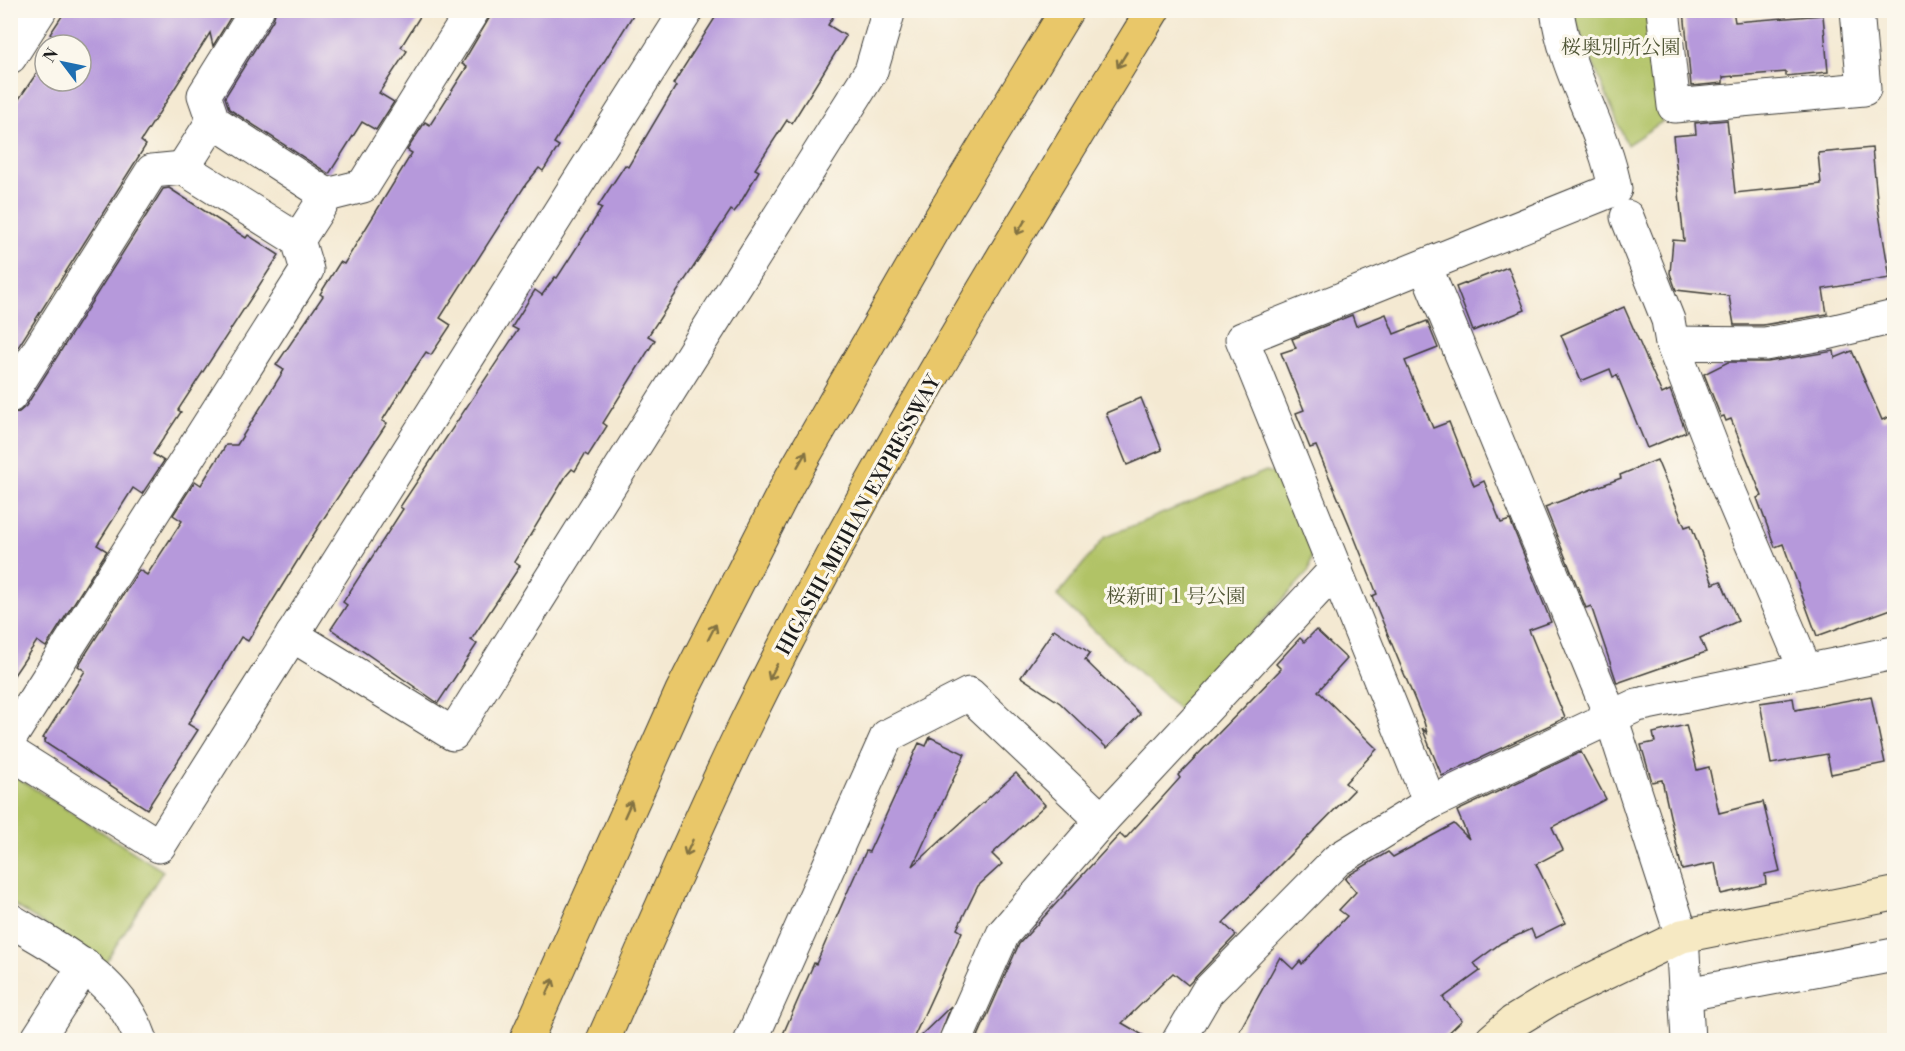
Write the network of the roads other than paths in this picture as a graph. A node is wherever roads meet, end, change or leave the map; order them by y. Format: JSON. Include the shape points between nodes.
{"nodes":[{"id":1,"x":257,"y":10,"type":"edge"},
{"id":2,"x":472,"y":10,"type":"edge"},
{"id":3,"x":687,"y":10,"type":"edge"},
{"id":4,"x":889,"y":10,"type":"edge"},
{"id":5,"x":1067,"y":10,"type":"edge"},
{"id":6,"x":1153,"y":10,"type":"edge"},
{"id":7,"x":1557,"y":10,"type":"edge"},
{"id":8,"x":1663,"y":10,"type":"edge"},
{"id":9,"x":1857,"y":10,"type":"edge"},
{"id":10,"x":39,"y":11,"type":"edge"},
{"id":11,"x":10,"y":57,"type":"edge"},
{"id":12,"x":213,"y":121,"type":"junction"},
{"id":13,"x":183,"y":168,"type":"junction"},
{"id":14,"x":327,"y":195,"type":"junction"},
{"id":15,"x":1627,"y":217,"type":"dead end"},
{"id":16,"x":298,"y":240,"type":"junction"},
{"id":17,"x":1425,"y":266,"type":"junction"},
{"id":18,"x":1894,"y":316,"type":"edge"},
{"id":19,"x":1672,"y":343,"type":"junction"},
{"id":20,"x":10,"y":396,"type":"edge"},
{"id":21,"x":1336,"y":569,"type":"junction"},
{"id":22,"x":292,"y":635,"type":"junction"},
{"id":23,"x":1894,"y":653,"type":"edge"},
{"id":24,"x":1806,"y":671,"type":"junction"},
{"id":25,"x":1611,"y":717,"type":"junction"},
{"id":26,"x":10,"y":738,"type":"edge"},
{"id":27,"x":10,"y":752,"type":"edge"},
{"id":28,"x":1430,"y":803,"type":"junction"},
{"id":29,"x":1102,"y":820,"type":"junction"},
{"id":30,"x":1894,"y":894,"type":"edge"},
{"id":31,"x":10,"y":921,"type":"edge"},
{"id":32,"x":1682,"y":936,"type":"junction"},
{"id":33,"x":1894,"y":955,"type":"edge"},
{"id":34,"x":85,"y":965,"type":"junction"},
{"id":35,"x":1687,"y":994,"type":"junction"},
{"id":36,"x":37,"y":1041,"type":"edge"},
{"id":37,"x":141,"y":1041,"type":"edge"},
{"id":38,"x":526,"y":1041,"type":"edge"},
{"id":39,"x":603,"y":1041,"type":"edge"},
{"id":40,"x":751,"y":1041,"type":"edge"},
{"id":41,"x":956,"y":1041,"type":"edge"},
{"id":42,"x":1179,"y":1041,"type":"edge"},
{"id":43,"x":1492,"y":1041,"type":"edge"},
{"id":44,"x":1688,"y":1041,"type":"edge"}],
"edges":[{"from":1,"to":12,"type":"street","via":[[204,95]]},
{"from":2,"to":14,"type":"street","via":[[363,186]]},
{"from":3,"to":22,"type":"street"},
{"from":4,"to":22,"type":"street","via":[[872,71],[453,734]]},
{"from":38,"to":5,"type":"highway","one_way":true,"via":[[682,691],[789,482],[936,224]]},
{"from":6,"to":39,"type":"highway","name":"HIGASHI-MEIHAN EXPRESSWAY","one_way":true,"via":[[997,266],[854,516],[741,735]]},
{"from":7,"to":17,"type":"street","via":[[1564,42],[1611,162],[1615,189]]},
{"from":8,"to":9,"type":"street","via":[[1674,106],[1864,88]]},
{"from":10,"to":11,"type":"street"},
{"from":12,"to":13,"type":"street"},
{"from":12,"to":14,"type":"street"},
{"from":13,"to":16,"type":"street"},
{"from":13,"to":20,"type":"street","via":[[152,171]]},
{"from":14,"to":16,"type":"street"},
{"from":15,"to":19,"type":"street","via":[[1668,320]]},
{"from":16,"to":26,"type":"street","via":[[307,270]]},
{"from":17,"to":21,"type":"street","via":[[1242,339]]},
{"from":17,"to":25,"type":"street"},
{"from":18,"to":19,"type":"street","via":[[1765,344]]},
{"from":19,"to":24,"type":"street"},
{"from":21,"to":28,"type":"street"},
{"from":21,"to":29,"type":"street"},
{"from":22,"to":27,"type":"street","via":[[159,846]]},
{"from":23,"to":24,"type":"street"},
{"from":24,"to":25,"type":"street","via":[[1637,705]]},
{"from":25,"to":28,"type":"street"},
{"from":25,"to":32,"type":"street"},
{"from":28,"to":42,"type":"street","via":[[1337,860],[1207,992]]},
{"from":29,"to":40,"type":"street","via":[[969,694],[887,736]]},
{"from":29,"to":41,"type":"street","via":[[1003,934]]},
{"from":30,"to":32,"type":"street"},
{"from":31,"to":34,"type":"street"},
{"from":32,"to":35,"type":"street"},
{"from":32,"to":43,"type":"street","via":[[1549,1000],[1513,1022]]},
{"from":33,"to":35,"type":"street"},
{"from":34,"to":36,"type":"street"},
{"from":34,"to":37,"type":"street","via":[[130,1012]]},
{"from":35,"to":44,"type":"street"}]}
